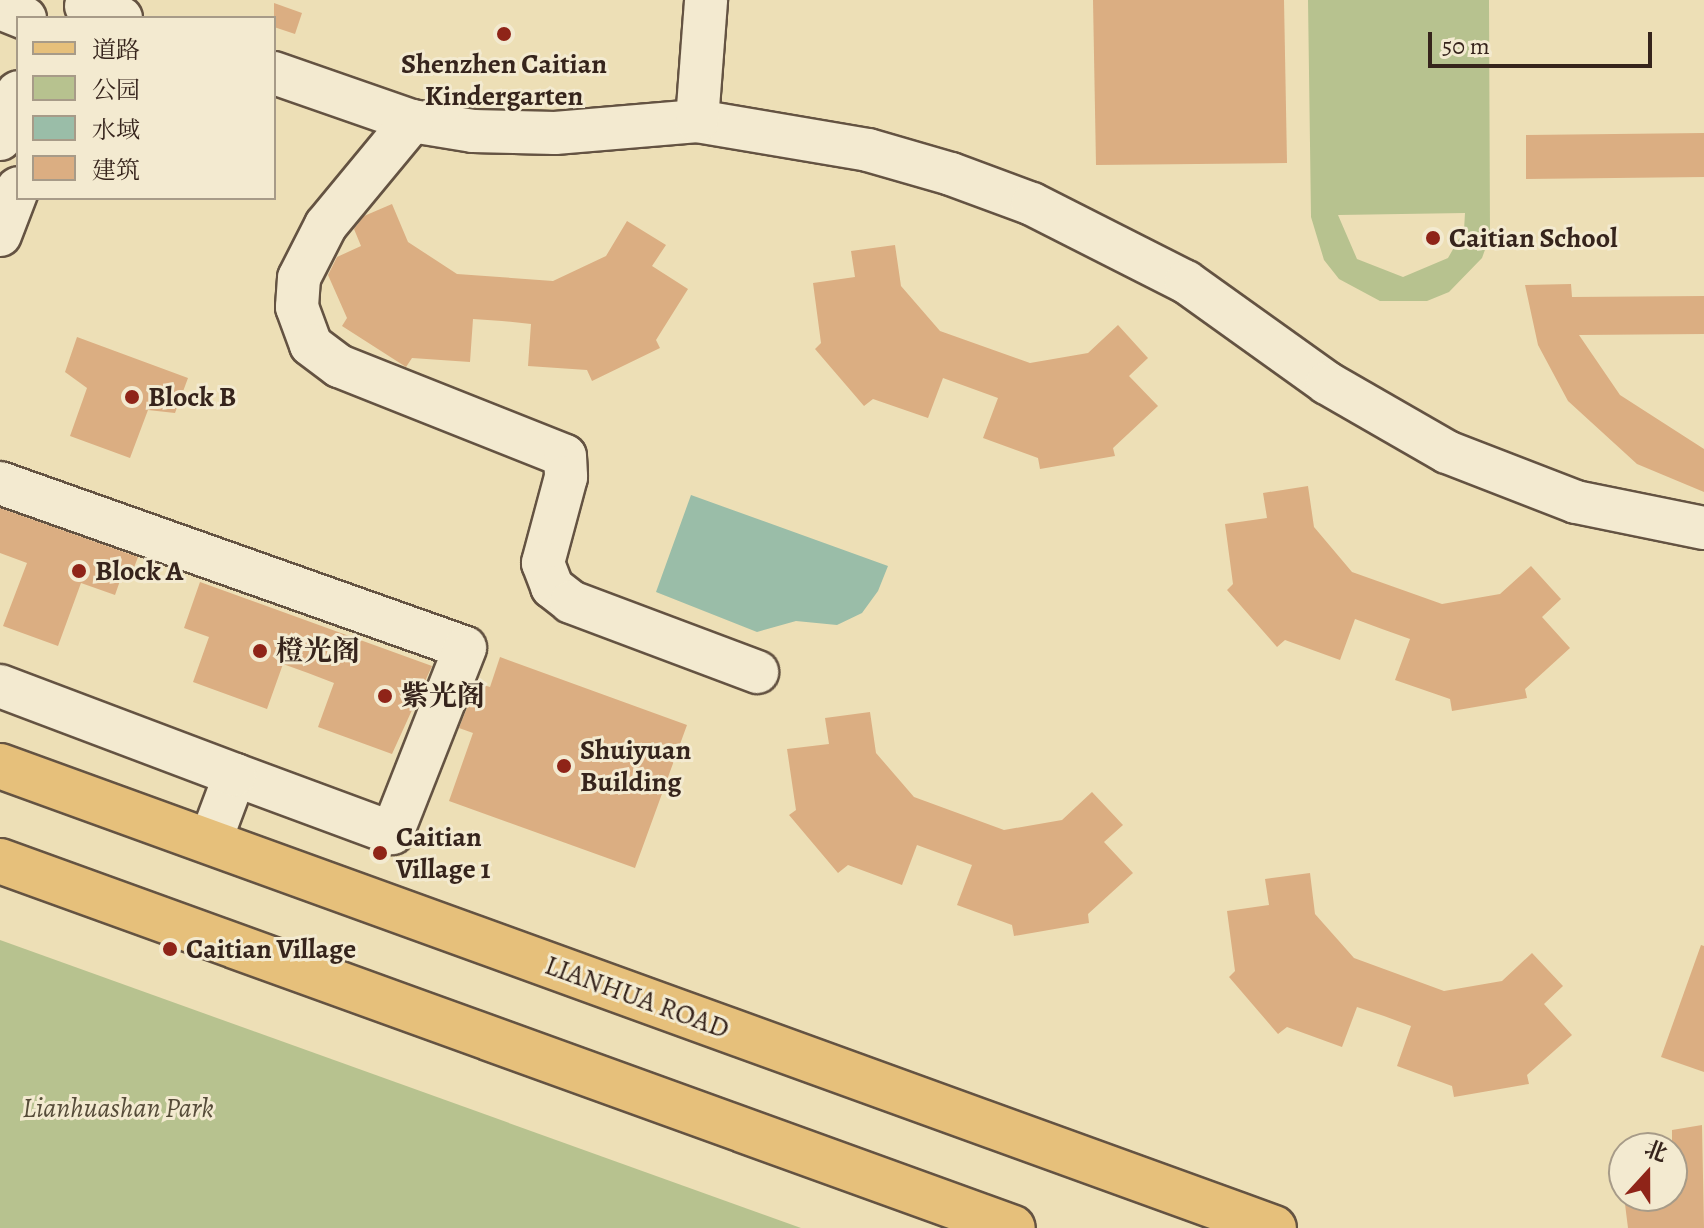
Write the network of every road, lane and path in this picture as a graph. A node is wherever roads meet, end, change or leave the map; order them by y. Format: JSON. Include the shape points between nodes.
{"nodes":[{"id":1,"x":706,"y":0,"type":"edge"},
{"id":2,"x":0,"y":8,"type":"edge"},
{"id":3,"x":86,"y":8,"type":"edge"},
{"id":4,"x":20,"y":16,"type":"edge"},
{"id":5,"x":54,"y":16,"type":"edge"},
{"id":6,"x":276,"y":74,"type":"edge"},
{"id":7,"x":16,"y":97,"type":"edge"},
{"id":8,"x":412,"y":121,"type":"junction"},
{"id":9,"x":697,"y":121,"type":"junction"},
{"id":10,"x":0,"y":139,"type":"edge"},
{"id":11,"x":16,"y":193,"type":"edge"},
{"id":12,"x":0,"y":235,"type":"edge"},
{"id":13,"x":0,"y":483,"type":"edge"},
{"id":14,"x":1704,"y":528,"type":"edge"},
{"id":15,"x":757,"y":672,"type":"dead end"},
{"id":16,"x":0,"y":686,"type":"edge"},
{"id":17,"x":9,"y":764,"type":"edge"},
{"id":18,"x":235,"y":775,"type":"junction"},
{"id":19,"x":210,"y":842,"type":"junction"},
{"id":20,"x":0,"y":861,"type":"edge"},
{"id":21,"x":1013,"y":1228,"type":"edge"},
{"id":22,"x":1274,"y":1228,"type":"edge"}],
"edges":[{"from":1,"to":9,"type":"street"},
{"from":2,"to":4,"type":"street"},
{"from":3,"to":5,"type":"street"},
{"from":6,"to":8,"type":"street"},
{"from":7,"to":10,"type":"street"},
{"from":8,"to":9,"type":"street","via":[[473,131],[555,133]]},
{"from":8,"to":15,"type":"street","via":[[326,225],[299,278],[297,307],[311,345],[339,366],[547,444],[565,456],[566,477],[543,563],[552,587],[571,602]]},
{"from":9,"to":14,"type":"street","via":[[868,150],[1032,204],[1186,282],[1327,383],[1447,452],[1576,502]]},
{"from":11,"to":12,"type":"street"},
{"from":13,"to":18,"type":"street","via":[[465,648],[392,833]]},
{"from":16,"to":18,"type":"street"},
{"from":17,"to":19,"type":"main road","name":"LIANHUA ROAD"},
{"from":18,"to":19,"type":"street"},
{"from":19,"to":22,"type":"main road","name":"LIANHUA ROAD"},
{"from":20,"to":21,"type":"main road"}]}
